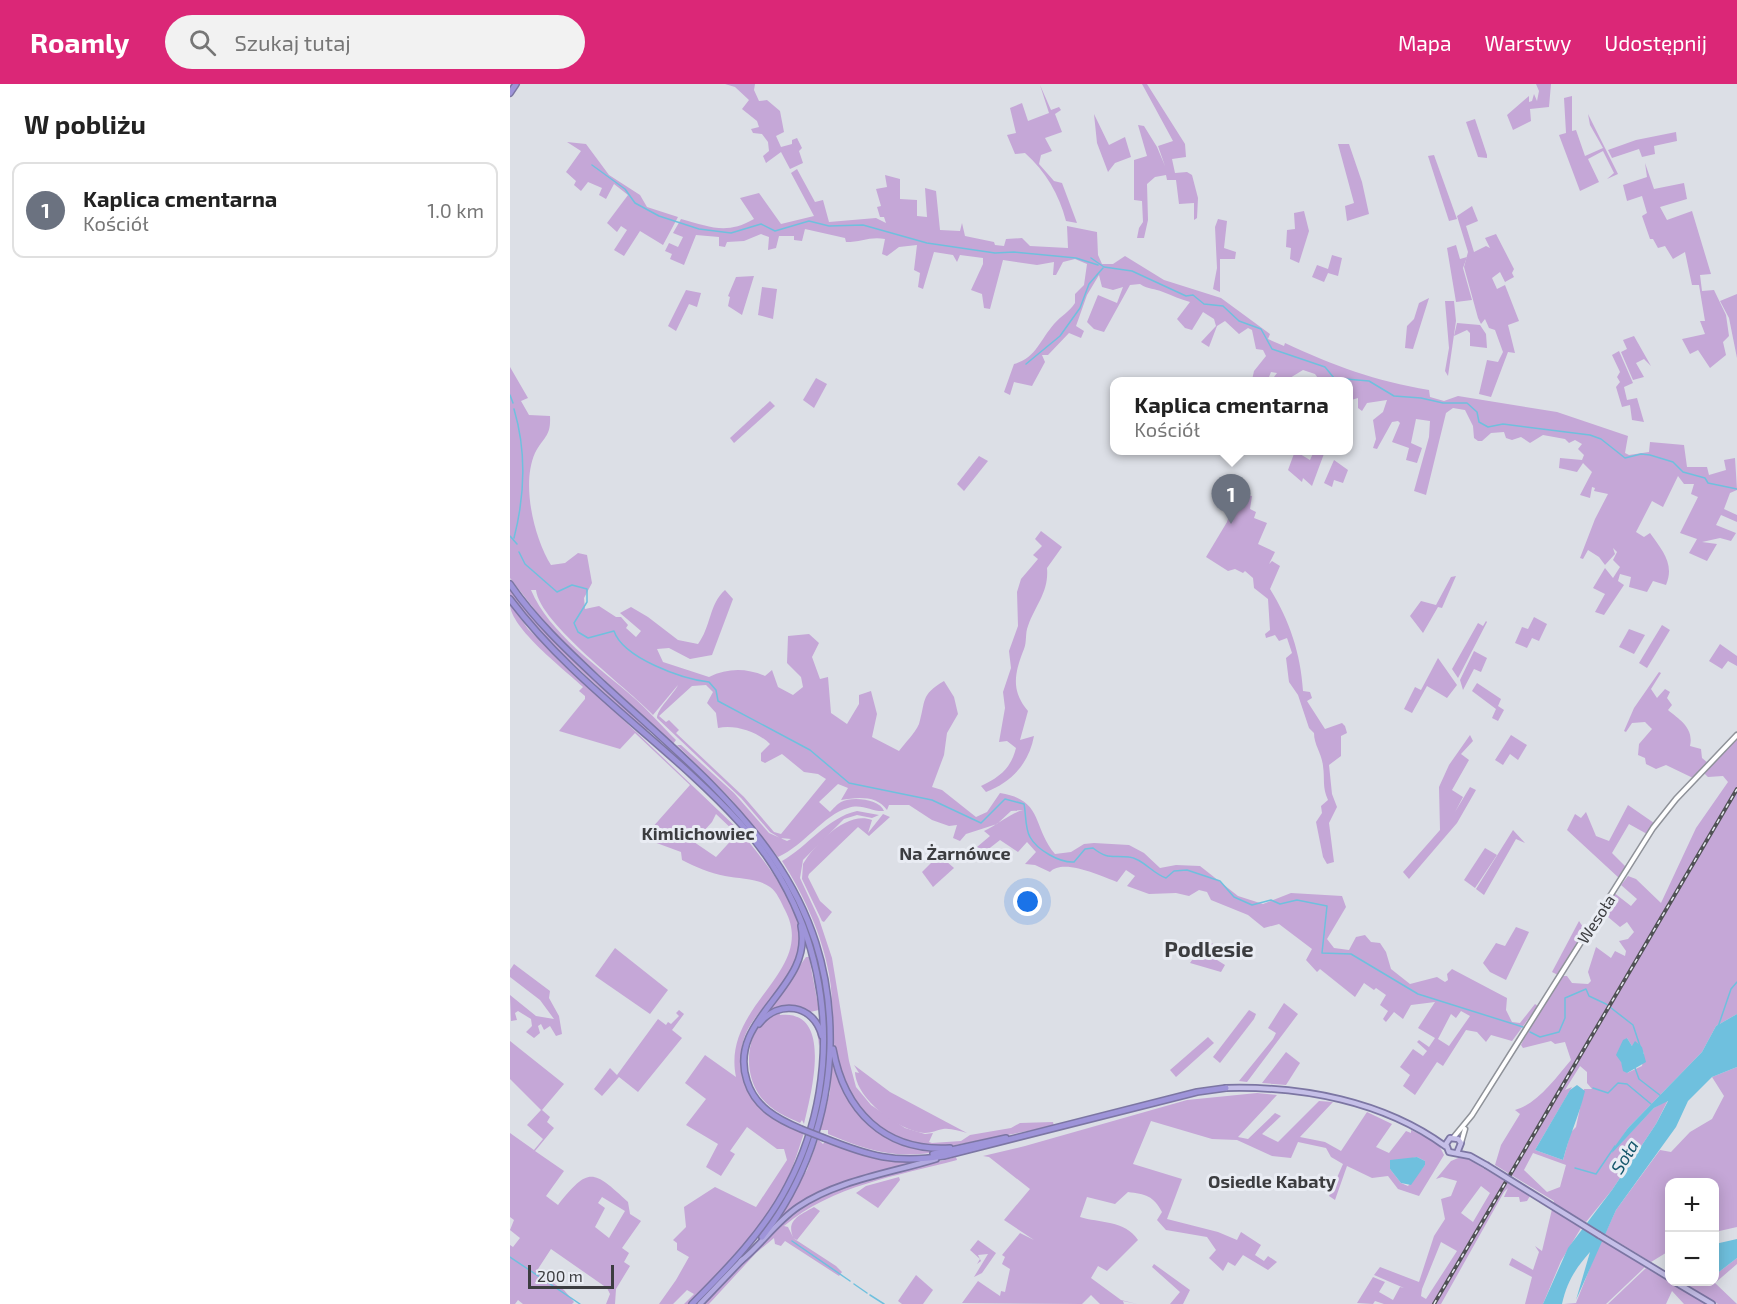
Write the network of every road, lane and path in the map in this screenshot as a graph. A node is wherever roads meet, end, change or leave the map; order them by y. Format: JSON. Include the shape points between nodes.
{"nodes":[{"id":1,"x":516,"y":84,"type":"edge"},
{"id":2,"x":510,"y":93,"type":"edge"},
{"id":3,"x":510,"y":584,"type":"edge"},
{"id":4,"x":510,"y":599,"type":"edge"},
{"id":5,"x":1737,"y":735,"type":"edge"},
{"id":6,"x":797,"y":910,"type":"junction"},
{"id":7,"x":830,"y":1036,"type":"junction"},
{"id":8,"x":824,"y":1046,"type":"junction"},
{"id":9,"x":1226,"y":1088,"type":"joint"},
{"id":10,"x":1472,"y":1115,"type":"junction"},
{"id":11,"x":801,"y":1127,"type":"junction"},
{"id":12,"x":1043,"y":1131,"type":"junction"},
{"id":13,"x":1420,"y":1131,"type":"junction"},
{"id":14,"x":824,"y":1136,"type":"junction"},
{"id":15,"x":1451,"y":1138,"type":"junction"},
{"id":16,"x":1461,"y":1144,"type":"junction"},
{"id":17,"x":969,"y":1146,"type":"junction"},
{"id":18,"x":1445,"y":1146,"type":"junction"},
{"id":19,"x":1457,"y":1153,"type":"junction"},
{"id":20,"x":944,"y":1156,"type":"junction"},
{"id":21,"x":1470,"y":1156,"type":"junction"},
{"id":22,"x":762,"y":1237,"type":"joint"},
{"id":23,"x":741,"y":1261,"type":"junction"},
{"id":24,"x":1665,"y":1275,"type":"edge"},
{"id":25,"x":1683,"y":1286,"type":"edge"},
{"id":26,"x":692,"y":1304,"type":"edge"},
{"id":27,"x":700,"y":1304,"type":"edge"},
{"id":28,"x":1712,"y":1304,"type":"edge"}],
"edges":[{"from":1,"to":2,"type":"highway"},
{"from":3,"to":7,"type":"highway","via":[[560,643],[726,798],[775,857],[814,936],[826,986]]},
{"from":4,"to":6,"type":"highway","via":[[563,658],[740,823],[771,862]]},
{"from":5,"to":10,"type":"main road","name":"Wesoła","via":[[1653,828]]},
{"from":6,"to":8,"type":"highway","via":[[819,980]]},
{"from":6,"to":11,"type":"highway","via":[[802,942],[798,964],[752,1028],[744,1057],[747,1083],[760,1104],[774,1116]]},
{"from":7,"to":17,"type":"highway","via":[[845,1091],[877,1129],[926,1148]]},
{"from":7,"to":22,"type":"highway","via":[[826,1089],[814,1140],[792,1190]]},
{"from":8,"to":11,"type":"highway","via":[[814,1020],[804,1011],[792,1008],[777,1009],[765,1016],[750,1042],[748,1071],[757,1095],[775,1113]]},
{"from":8,"to":26,"type":"highway","via":[[815,1114],[789,1184],[753,1239]]},
{"from":9,"to":12,"type":"highway"},
{"from":9,"to":13,"type":"main road","via":[[1269,1088],[1331,1097]]},
{"from":10,"to":15,"type":"main road","name":"Wesoła"},
{"from":10,"to":16,"type":"main road","name":"Wesoła"},
{"from":11,"to":14,"type":"highway","bridge":true},
{"from":12,"to":17,"type":"highway"},
{"from":12,"to":20,"type":"highway"},
{"from":13,"to":15,"type":"main road"},
{"from":13,"to":18,"type":"main road"},
{"from":14,"to":17,"type":"highway","via":[[866,1151],[899,1157],[928,1156]]},
{"from":14,"to":20,"type":"highway","via":[[881,1158],[905,1161]]},
{"from":15,"to":16,"type":"main road"},
{"from":15,"to":18,"type":"main road"},
{"from":16,"to":19,"type":"main road"},
{"from":16,"to":21,"type":"main road"},
{"from":18,"to":19,"type":"main road","via":[[1449,1152]]},
{"from":19,"to":21,"type":"main road"},
{"from":20,"to":23,"type":"highway","via":[[858,1181],[811,1200],[789,1214]]},
{"from":21,"to":24,"type":"main road","bridge":true},
{"from":22,"to":23,"type":"highway"},
{"from":23,"to":27,"type":"highway"},
{"from":25,"to":28,"type":"main road"}]}
